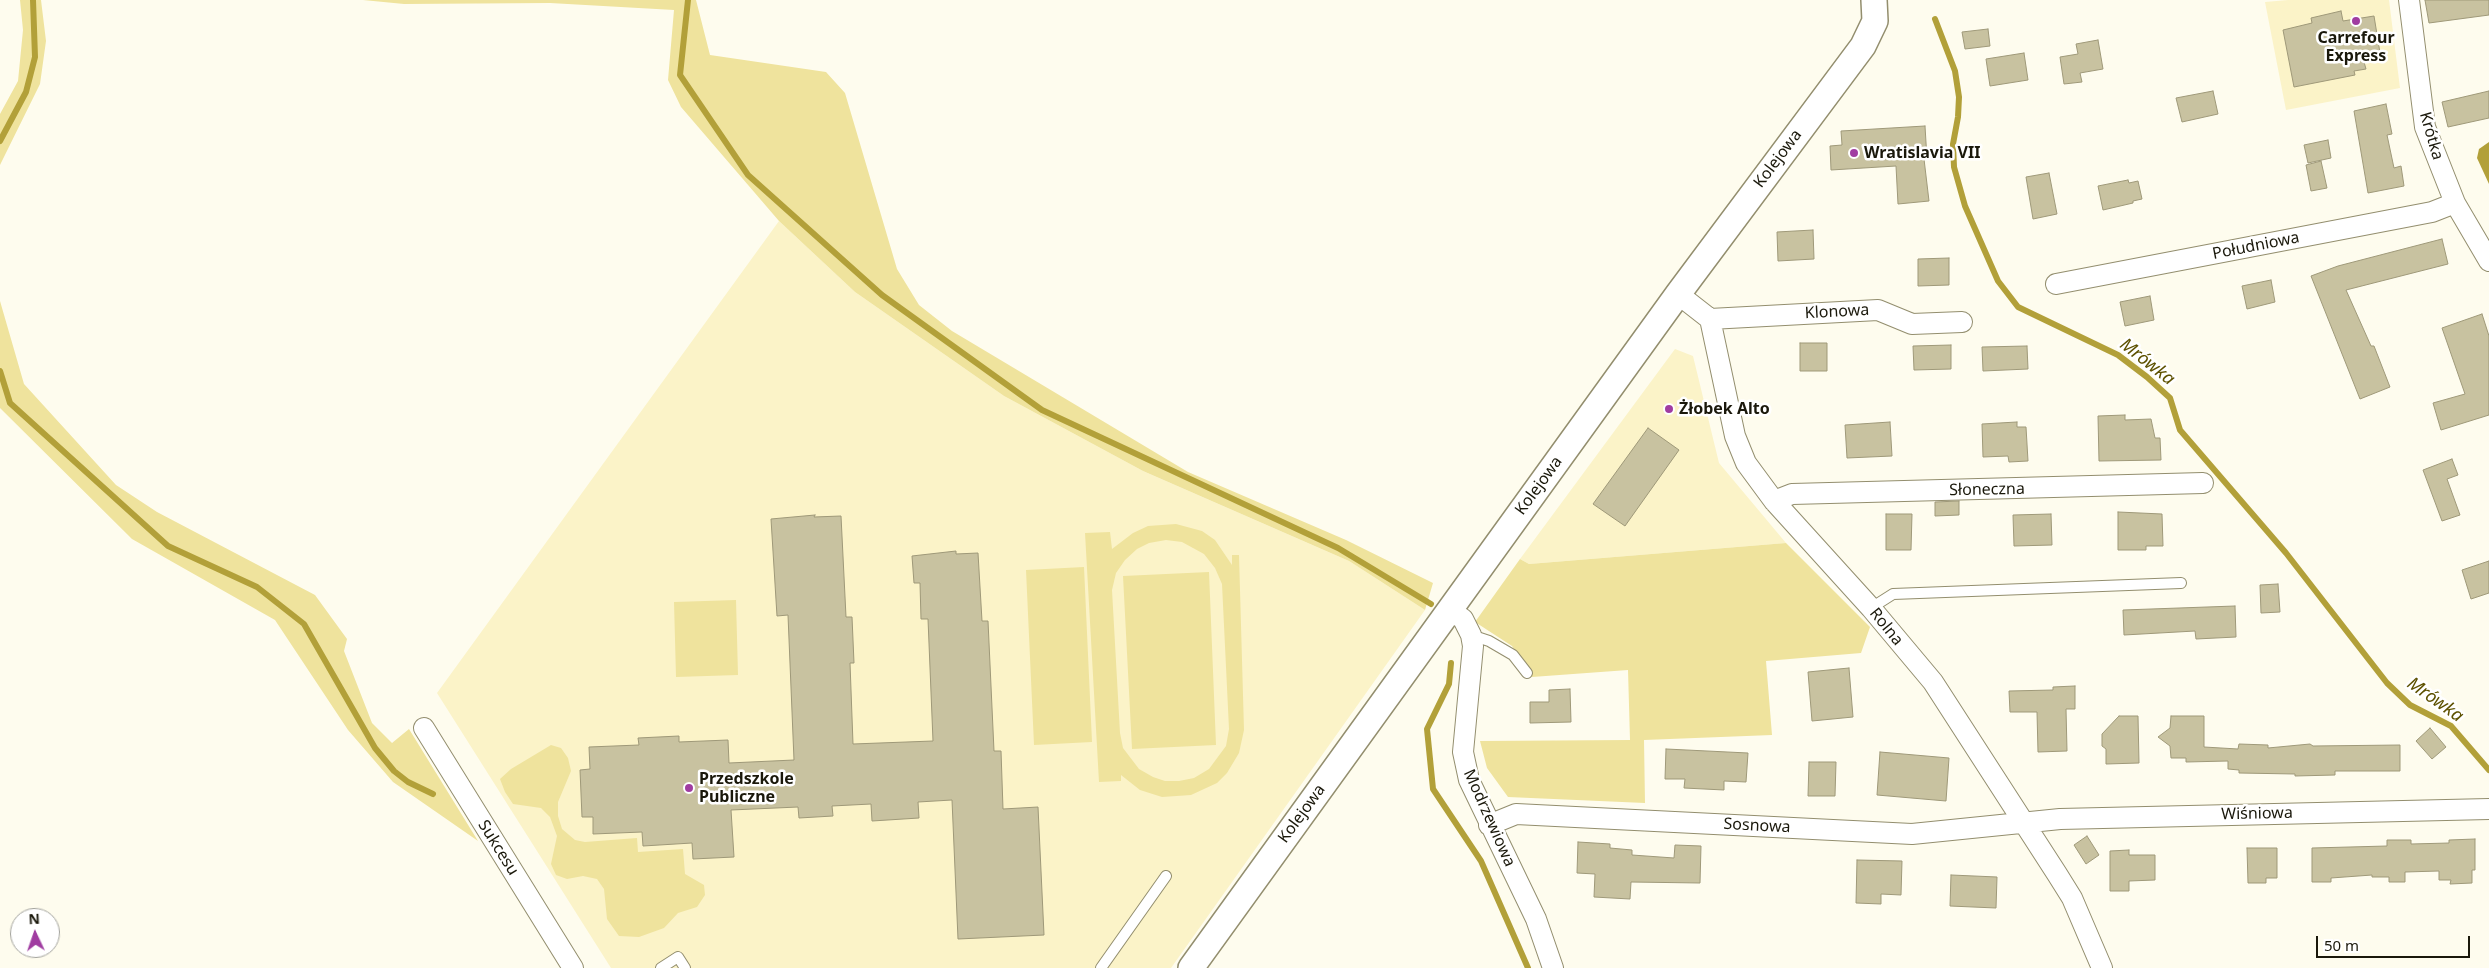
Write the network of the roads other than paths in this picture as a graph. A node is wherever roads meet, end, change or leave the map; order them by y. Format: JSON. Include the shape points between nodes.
{"nodes":[{"id":1,"x":1874,"y":0,"type":"edge"},
{"id":2,"x":2409,"y":0,"type":"edge"},
{"id":3,"x":2455,"y":203,"type":"junction"},
{"id":4,"x":2489,"y":261,"type":"edge"},
{"id":5,"x":2056,"y":284,"type":"dead end"},
{"id":6,"x":1678,"y":294,"type":"junction"},
{"id":7,"x":1710,"y":318,"type":"junction"},
{"id":8,"x":1962,"y":322,"type":"dead end"},
{"id":9,"x":2203,"y":484,"type":"dead end"},
{"id":10,"x":1774,"y":501,"type":"junction"},
{"id":11,"x":2181,"y":583,"type":"dead end"},
{"id":12,"x":1871,"y":608,"type":"junction"},
{"id":13,"x":1450,"y":610,"type":"junction"},
{"id":14,"x":1471,"y":634,"type":"junction"},
{"id":15,"x":1527,"y":673,"type":"dead end"},
{"id":16,"x":424,"y":728,"type":"dead end"},
{"id":17,"x":2489,"y":809,"type":"edge"},
{"id":18,"x":2025,"y":824,"type":"junction"},
{"id":19,"x":1490,"y":825,"type":"junction"},
{"id":20,"x":1166,"y":876,"type":"dead end"},
{"id":21,"x":573,"y":968,"type":"edge"},
{"id":22,"x":661,"y":968,"type":"edge"},
{"id":23,"x":685,"y":968,"type":"edge"},
{"id":24,"x":1101,"y":968,"type":"edge"},
{"id":25,"x":1191,"y":968,"type":"edge"},
{"id":26,"x":1553,"y":968,"type":"edge"},
{"id":27,"x":2102,"y":968,"type":"edge"}],
"edges":[{"from":1,"to":6,"type":"street","name":"Kolejowa","via":[[1875,21],[1863,46]]},
{"from":2,"to":3,"type":"street","name":"Krótka","via":[[2425,127]]},
{"from":3,"to":4,"type":"street","name":"Krótka"},
{"from":3,"to":5,"type":"street","name":"Południowa","via":[[2432,212]]},
{"from":6,"to":7,"type":"street"},
{"from":6,"to":13,"type":"street","name":"Kolejowa"},
{"from":7,"to":8,"type":"street","name":"Klonowa","via":[[1878,310],[1912,324]]},
{"from":7,"to":10,"type":"street","name":"Rolna","via":[[1740,452]]},
{"from":9,"to":10,"type":"street","name":"Słoneczna","via":[[1792,494]]},
{"from":10,"to":12,"type":"street","name":"Rolna"},
{"from":11,"to":12,"type":"lane","via":[[1893,594]]},
{"from":12,"to":18,"type":"street","name":"Rolna","via":[[1933,682]]},
{"from":13,"to":14,"type":"street","via":[[1463,620]]},
{"from":13,"to":25,"type":"street","name":"Kolejowa"},
{"from":14,"to":15,"type":"lane","via":[[1513,655]]},
{"from":14,"to":19,"type":"street","name":"Modrzewiowa","via":[[1473,654],[1462,752],[1469,780]]},
{"from":16,"to":21,"type":"street","name":"Sukcesu"},
{"from":17,"to":18,"type":"street","name":"Wiśniowa","via":[[2060,819]]},
{"from":18,"to":19,"type":"street","name":"Sosnowa","via":[[1912,834],[1516,814]]},
{"from":18,"to":27,"type":"street","name":"Rolna","via":[[2072,898]]},
{"from":19,"to":26,"type":"street","name":"Modrzewiowa","via":[[1536,919]]},
{"from":20,"to":24,"type":"lane"},
{"from":22,"to":23,"type":"lane","via":[[678,957]]}]}
